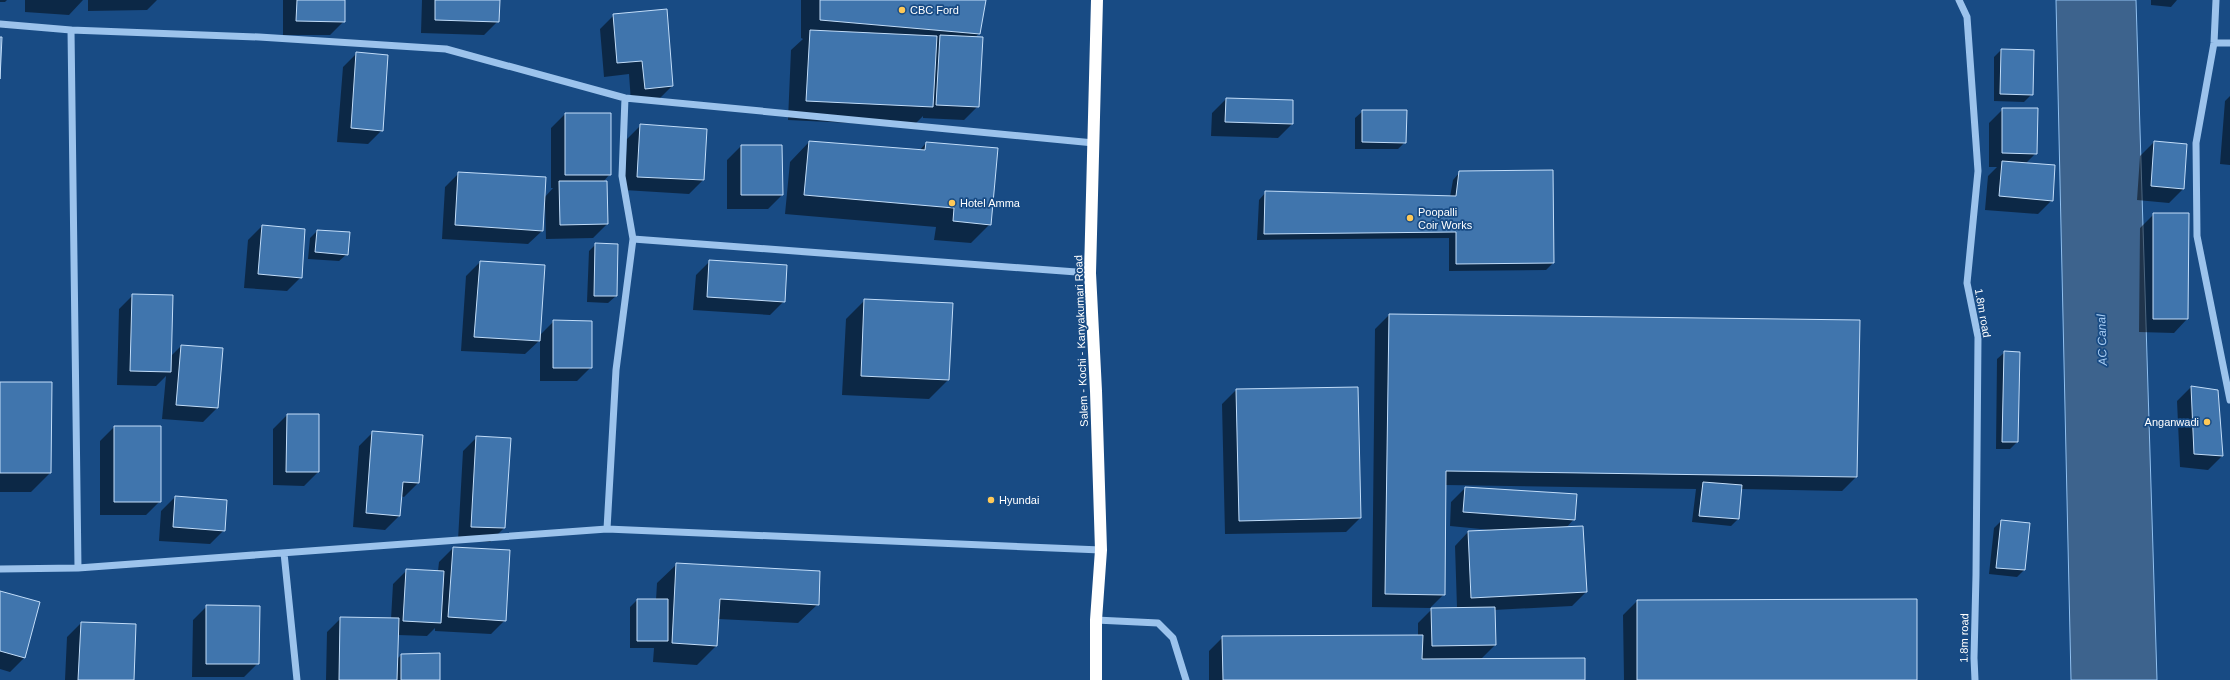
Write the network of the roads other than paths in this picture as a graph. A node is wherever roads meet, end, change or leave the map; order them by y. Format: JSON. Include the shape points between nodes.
{"nodes":[{"id":1,"x":1097,"y":0,"type":"edge"},
{"id":2,"x":1959,"y":0,"type":"edge"},
{"id":3,"x":2216,"y":0,"type":"edge"},
{"id":4,"x":0,"y":24,"type":"edge"},
{"id":5,"x":71,"y":30,"type":"junction"},
{"id":6,"x":2214,"y":43,"type":"junction"},
{"id":7,"x":2230,"y":43,"type":"edge"},
{"id":8,"x":625,"y":98,"type":"junction"},
{"id":9,"x":1094,"y":143,"type":"junction"},
{"id":10,"x":633,"y":239,"type":"junction"},
{"id":11,"x":1090,"y":273,"type":"junction"},
{"id":12,"x":2230,"y":400,"type":"edge"},
{"id":13,"x":607,"y":529,"type":"junction"},
{"id":14,"x":1101,"y":550,"type":"junction"},
{"id":15,"x":284,"y":553,"type":"junction"},
{"id":16,"x":78,"y":568,"type":"junction"},
{"id":17,"x":0,"y":569,"type":"edge"},
{"id":18,"x":1096,"y":620,"type":"junction"},
{"id":19,"x":297,"y":680,"type":"edge"},
{"id":20,"x":1096,"y":680,"type":"edge"},
{"id":21,"x":1186,"y":680,"type":"edge"},
{"id":22,"x":1975,"y":680,"type":"edge"}],
"edges":[{"from":1,"to":9,"type":"highway","name":"Salem - Kochi - Kanyakumari Road"},
{"from":2,"to":22,"type":"street","name":"1.8m road","via":[[1967,18],[1978,171],[1967,283],[1978,337]]},
{"from":3,"to":6,"type":"street"},
{"from":4,"to":5,"type":"street"},
{"from":5,"to":8,"type":"street","via":[[259,37],[446,49]]},
{"from":5,"to":16,"type":"street"},
{"from":6,"to":7,"type":"street"},
{"from":6,"to":12,"type":"street","via":[[2196,143],[2197,236]]},
{"from":8,"to":9,"type":"street"},
{"from":8,"to":10,"type":"street","via":[[622,176]]},
{"from":9,"to":11,"type":"highway","name":"Salem - Kochi - Kanyakumari Road"},
{"from":10,"to":11,"type":"street"},
{"from":10,"to":13,"type":"street","via":[[616,370]]},
{"from":11,"to":14,"type":"highway","name":"Salem - Kochi - Kanyakumari Road"},
{"from":13,"to":14,"type":"street"},
{"from":13,"to":15,"type":"street"},
{"from":14,"to":18,"type":"highway","name":"Salem - Kochi - Kanyakumari Road"},
{"from":15,"to":16,"type":"street"},
{"from":15,"to":19,"type":"street"},
{"from":16,"to":17,"type":"street"},
{"from":18,"to":20,"type":"highway","name":"Salem - Kochi - Kanyakumari Road"},
{"from":18,"to":21,"type":"street","via":[[1158,623],[1173,638]]}]}
